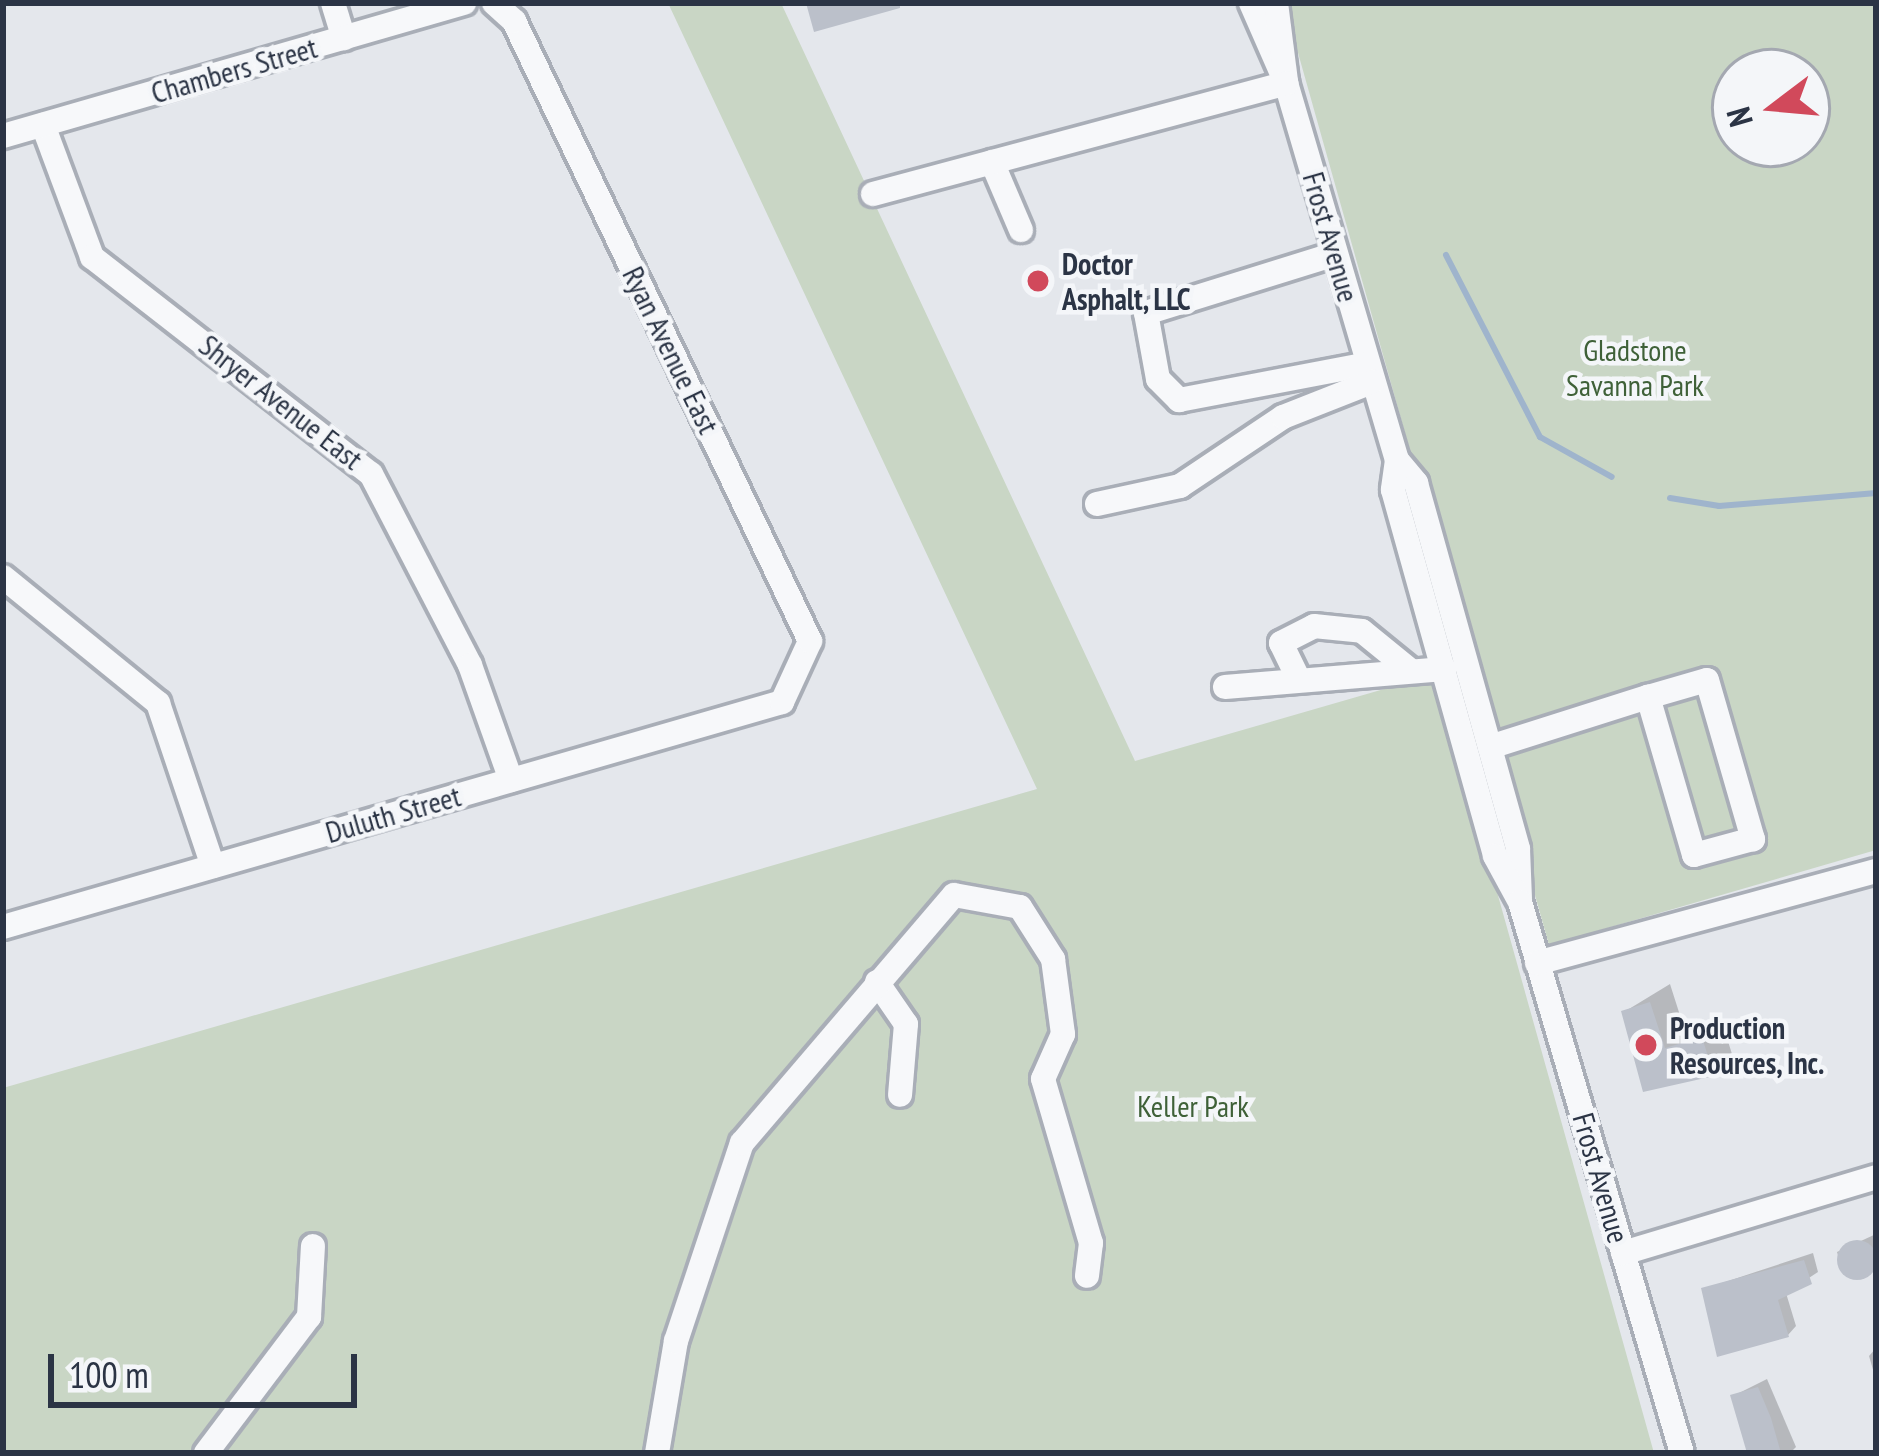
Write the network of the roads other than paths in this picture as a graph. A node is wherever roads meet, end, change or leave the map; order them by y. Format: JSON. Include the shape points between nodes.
{"nodes":[{"id":1,"x":333,"y":3,"type":"edge"},
{"id":2,"x":464,"y":3,"type":"edge"},
{"id":3,"x":495,"y":3,"type":"edge"},
{"id":4,"x":1252,"y":3,"type":"edge"},
{"id":5,"x":1276,"y":3,"type":"edge"},
{"id":6,"x":344,"y":38,"type":"junction"},
{"id":7,"x":1286,"y":83,"type":"junction"},
{"id":8,"x":43,"y":124,"type":"junction"},
{"id":9,"x":3,"y":136,"type":"edge"},
{"id":10,"x":992,"y":162,"type":"junction"},
{"id":11,"x":873,"y":194,"type":"dead end"},
{"id":12,"x":1021,"y":230,"type":"dead end"},
{"id":13,"x":1336,"y":254,"type":"junction"},
{"id":14,"x":1370,"y":373,"type":"junction"},
{"id":15,"x":1397,"y":460,"type":"junction"},
{"id":16,"x":1097,"y":503,"type":"dead end"},
{"id":17,"x":3,"y":577,"type":"edge"},
{"id":18,"x":1444,"y":669,"type":"junction"},
{"id":19,"x":1411,"y":671,"type":"junction"},
{"id":20,"x":1299,"y":680,"type":"junction"},
{"id":21,"x":1225,"y":687,"type":"dead end"},
{"id":22,"x":1648,"y":697,"type":"junction"},
{"id":23,"x":782,"y":702,"type":"joint"},
{"id":24,"x":1490,"y":748,"type":"junction"},
{"id":25,"x":511,"y":780,"type":"junction"},
{"id":26,"x":213,"y":866,"type":"junction"},
{"id":27,"x":1876,"y":871,"type":"edge"},
{"id":28,"x":1520,"y":902,"type":"junction"},
{"id":29,"x":3,"y":927,"type":"edge"},
{"id":30,"x":1537,"y":963,"type":"junction"},
{"id":31,"x":877,"y":982,"type":"junction"},
{"id":32,"x":900,"y":1095,"type":"dead end"},
{"id":33,"x":1876,"y":1177,"type":"edge"},
{"id":34,"x":313,"y":1246,"type":"dead end"},
{"id":35,"x":1623,"y":1253,"type":"junction"},
{"id":36,"x":1087,"y":1276,"type":"dead end"},
{"id":37,"x":206,"y":1453,"type":"edge"},
{"id":38,"x":657,"y":1453,"type":"edge"},
{"id":39,"x":1682,"y":1453,"type":"edge"}],
"edges":[{"from":1,"to":6,"type":"street"},
{"from":2,"to":6,"type":"street","name":"Chambers Street"},
{"from":3,"to":23,"type":"street","name":"Ryan Avenue East","via":[[810,641]]},
{"from":4,"to":7,"type":"street","name":"Frost Avenue"},
{"from":5,"to":7,"type":"street","name":"Frost Avenue"},
{"from":6,"to":8,"type":"street","name":"Chambers Street"},
{"from":7,"to":10,"type":"street"},
{"from":7,"to":13,"type":"street","name":"Frost Avenue"},
{"from":8,"to":9,"type":"street","name":"Chambers Street"},
{"from":8,"to":25,"type":"street","name":"Shryer Avenue East","via":[[92,257],[371,474],[470,665]]},
{"from":10,"to":11,"type":"street"},
{"from":10,"to":12,"type":"street"},
{"from":13,"to":14,"type":"street","name":"Frost Avenue"},
{"from":13,"to":14,"type":"street","via":[[1146,313],[1158,379],[1180,400]]},
{"from":14,"to":15,"type":"street","name":"Frost Avenue"},
{"from":14,"to":16,"type":"street","via":[[1283,417],[1180,486]]},
{"from":15,"to":18,"type":"street","name":"Frost Avenue","via":[[1393,490]]},
{"from":15,"to":24,"type":"street","name":"Frost Avenue","via":[[1417,483]]},
{"from":17,"to":26,"type":"street","via":[[158,703]]},
{"from":18,"to":19,"type":"street"},
{"from":18,"to":28,"type":"street","name":"Frost Avenue","via":[[1495,856]]},
{"from":19,"to":20,"type":"street"},
{"from":19,"to":20,"type":"street","via":[[1362,631],[1314,626],[1281,643]]},
{"from":20,"to":21,"type":"street"},
{"from":22,"to":22,"type":"street","via":[[1708,680],[1753,839],[1694,855]]},
{"from":22,"to":24,"type":"street"},
{"from":23,"to":25,"type":"street","name":"Duluth Street"},
{"from":24,"to":28,"type":"street","name":"Frost Avenue"},
{"from":25,"to":26,"type":"street","name":"Duluth Street"},
{"from":26,"to":29,"type":"street","name":"Duluth Street"},
{"from":27,"to":30,"type":"street"},
{"from":28,"to":30,"type":"street","name":"Frost Avenue"},
{"from":30,"to":35,"type":"street","name":"Frost Avenue"},
{"from":31,"to":32,"type":"street","via":[[906,1024]]},
{"from":31,"to":36,"type":"street","via":[[954,895],[1005,898],[1035,924],[1064,1010],[1043,1079],[1091,1243]]},
{"from":31,"to":38,"type":"street","via":[[742,1144],[676,1341]]},
{"from":33,"to":35,"type":"street"},
{"from":34,"to":37,"type":"street","via":[[309,1317]]},
{"from":35,"to":39,"type":"street","name":"Frost Avenue"}]}
